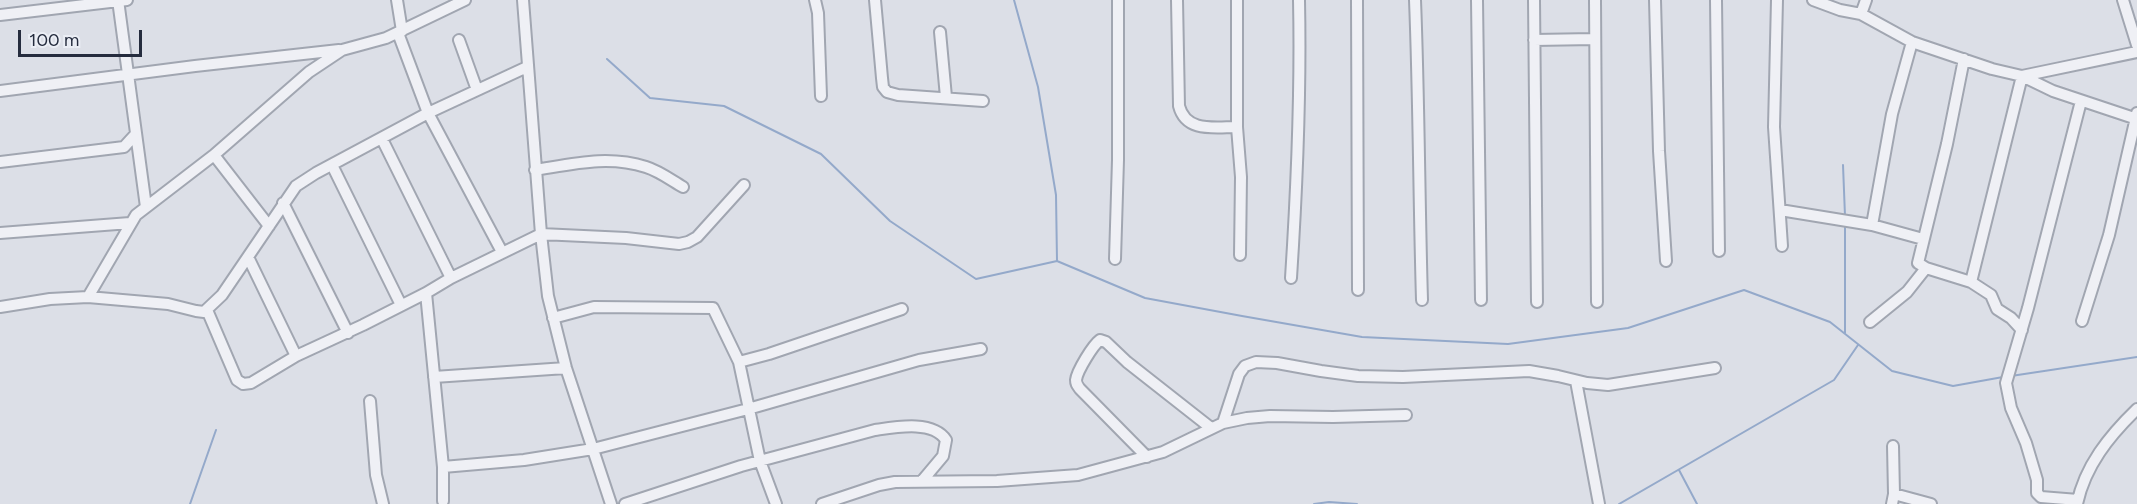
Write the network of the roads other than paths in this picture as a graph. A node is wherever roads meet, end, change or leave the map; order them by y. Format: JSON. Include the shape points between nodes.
{"nodes":[{"id":1,"x":121,"y":0,"type":"edge"},
{"id":2,"x":397,"y":0,"type":"edge"},
{"id":3,"x":465,"y":0,"type":"edge"},
{"id":4,"x":523,"y":0,"type":"edge"},
{"id":5,"x":815,"y":0,"type":"edge"},
{"id":6,"x":875,"y":0,"type":"edge"},
{"id":7,"x":1118,"y":0,"type":"edge"},
{"id":8,"x":1177,"y":0,"type":"edge"},
{"id":9,"x":1238,"y":0,"type":"edge"},
{"id":10,"x":1299,"y":0,"type":"edge"},
{"id":11,"x":1356,"y":0,"type":"edge"},
{"id":12,"x":1415,"y":0,"type":"edge"},
{"id":13,"x":1477,"y":0,"type":"edge"},
{"id":14,"x":1534,"y":0,"type":"edge"},
{"id":15,"x":1595,"y":0,"type":"edge"},
{"id":16,"x":1655,"y":0,"type":"edge"},
{"id":17,"x":1716,"y":0,"type":"edge"},
{"id":18,"x":1777,"y":0,"type":"edge"},
{"id":19,"x":1813,"y":0,"type":"edge"},
{"id":20,"x":1866,"y":0,"type":"edge"},
{"id":21,"x":2123,"y":0,"type":"edge"},
{"id":22,"x":1861,"y":14,"type":"junction"},
{"id":23,"x":0,"y":15,"type":"edge"},
{"id":24,"x":400,"y":32,"type":"junction"},
{"id":25,"x":940,"y":32,"type":"dead end"},
{"id":26,"x":1594,"y":39,"type":"junction"},
{"id":27,"x":459,"y":40,"type":"dead end"},
{"id":28,"x":1534,"y":40,"type":"junction"},
{"id":29,"x":1912,"y":42,"type":"junction"},
{"id":30,"x":2137,"y":45,"type":"edge"},
{"id":31,"x":342,"y":50,"type":"junction"},
{"id":32,"x":2137,"y":51,"type":"edge"},
{"id":33,"x":1964,"y":59,"type":"junction"},
{"id":34,"x":527,"y":67,"type":"junction"},
{"id":35,"x":128,"y":74,"type":"junction"},
{"id":36,"x":2022,"y":76,"type":"junction"},
{"id":37,"x":477,"y":90,"type":"junction"},
{"id":38,"x":0,"y":91,"type":"edge"},
{"id":39,"x":821,"y":96,"type":"dead end"},
{"id":40,"x":946,"y":97,"type":"junction"},
{"id":41,"x":983,"y":101,"type":"dead end"},
{"id":42,"x":2081,"y":101,"type":"junction"},
{"id":43,"x":428,"y":113,"type":"junction"},
{"id":44,"x":2136,"y":117,"type":"edge"},
{"id":45,"x":1237,"y":127,"type":"junction"},
{"id":46,"x":135,"y":135,"type":"junction"},
{"id":47,"x":382,"y":139,"type":"junction"},
{"id":48,"x":124,"y":147,"type":"junction"},
{"id":49,"x":214,"y":155,"type":"junction"},
{"id":50,"x":138,"y":158,"type":"junction"},
{"id":51,"x":0,"y":162,"type":"edge"},
{"id":52,"x":332,"y":165,"type":"junction"},
{"id":53,"x":536,"y":170,"type":"junction"},
{"id":54,"x":744,"y":185,"type":"dead end"},
{"id":55,"x":683,"y":187,"type":"dead end"},
{"id":56,"x":283,"y":203,"type":"junction"},
{"id":57,"x":146,"y":207,"type":"junction"},
{"id":58,"x":1780,"y":210,"type":"junction"},
{"id":59,"x":130,"y":223,"type":"junction"},
{"id":60,"x":1872,"y":225,"type":"junction"},
{"id":61,"x":269,"y":226,"type":"junction"},
{"id":62,"x":0,"y":233,"type":"edge"},
{"id":63,"x":541,"y":234,"type":"junction"},
{"id":64,"x":1923,"y":239,"type":"junction"},
{"id":65,"x":1782,"y":246,"type":"dead end"},
{"id":66,"x":1719,"y":251,"type":"dead end"},
{"id":67,"x":501,"y":252,"type":"junction"},
{"id":68,"x":1239,"y":255,"type":"dead end"},
{"id":69,"x":248,"y":257,"type":"junction"},
{"id":70,"x":1115,"y":259,"type":"dead end"},
{"id":71,"x":1666,"y":261,"type":"dead end"},
{"id":72,"x":1926,"y":268,"type":"junction"},
{"id":73,"x":451,"y":278,"type":"junction"},
{"id":74,"x":1291,"y":278,"type":"dead end"},
{"id":75,"x":1971,"y":282,"type":"junction"},
{"id":76,"x":1358,"y":290,"type":"dead end"},
{"id":77,"x":426,"y":293,"type":"junction"},
{"id":78,"x":88,"y":297,"type":"junction"},
{"id":79,"x":1422,"y":300,"type":"dead end"},
{"id":80,"x":1481,"y":300,"type":"dead end"},
{"id":81,"x":1537,"y":302,"type":"dead end"},
{"id":82,"x":1598,"y":302,"type":"dead end"},
{"id":83,"x":401,"y":306,"type":"junction"},
{"id":84,"x":0,"y":308,"type":"edge"},
{"id":85,"x":902,"y":309,"type":"dead end"},
{"id":86,"x":207,"y":310,"type":"junction"},
{"id":87,"x":553,"y":318,"type":"junction"},
{"id":88,"x":2082,"y":321,"type":"dead end"},
{"id":89,"x":1870,"y":322,"type":"dead end"},
{"id":90,"x":2022,"y":330,"type":"junction"},
{"id":91,"x":348,"y":333,"type":"junction"},
{"id":92,"x":981,"y":349,"type":"dead end"},
{"id":93,"x":296,"y":356,"type":"junction"},
{"id":94,"x":739,"y":362,"type":"junction"},
{"id":95,"x":566,"y":368,"type":"junction"},
{"id":96,"x":1715,"y":368,"type":"dead end"},
{"id":97,"x":434,"y":377,"type":"junction"},
{"id":98,"x":1576,"y":381,"type":"junction"},
{"id":99,"x":370,"y":401,"type":"dead end"},
{"id":100,"x":748,"y":409,"type":"junction"},
{"id":101,"x":2137,"y":409,"type":"edge"},
{"id":102,"x":1406,"y":415,"type":"dead end"},
{"id":103,"x":1223,"y":423,"type":"junction"},
{"id":104,"x":1211,"y":428,"type":"junction"},
{"id":105,"x":1893,"y":446,"type":"dead end"},
{"id":106,"x":593,"y":449,"type":"junction"},
{"id":107,"x":1147,"y":457,"type":"junction"},
{"id":108,"x":760,"y":461,"type":"junction"},
{"id":109,"x":443,"y":467,"type":"junction"},
{"id":110,"x":922,"y":481,"type":"junction"},
{"id":111,"x":1893,"y":499,"type":"edge"},
{"id":112,"x":443,"y":501,"type":"dead end"},
{"id":113,"x":2077,"y":502,"type":"edge"},
{"id":114,"x":383,"y":504,"type":"edge"},
{"id":115,"x":609,"y":504,"type":"edge"},
{"id":116,"x":625,"y":504,"type":"edge"},
{"id":117,"x":776,"y":504,"type":"edge"},
{"id":118,"x":822,"y":504,"type":"edge"},
{"id":119,"x":1599,"y":504,"type":"edge"},
{"id":120,"x":1931,"y":504,"type":"edge"}],
"edges":[{"from":1,"to":23,"type":"street"},
{"from":1,"to":35,"type":"street"},
{"from":2,"to":24,"type":"street"},
{"from":3,"to":24,"type":"street"},
{"from":4,"to":34,"type":"street"},
{"from":5,"to":39,"type":"street"},
{"from":6,"to":40,"type":"street","via":[[883,87],[898,95]]},
{"from":7,"to":70,"type":"street"},
{"from":8,"to":45,"type":"street","via":[[1181,116],[1206,128]]},
{"from":9,"to":45,"type":"street"},
{"from":10,"to":74,"type":"street","via":[[1298,178]]},
{"from":11,"to":76,"type":"street"},
{"from":12,"to":79,"type":"street"},
{"from":13,"to":80,"type":"street"},
{"from":14,"to":28,"type":"street"},
{"from":15,"to":26,"type":"street"},
{"from":16,"to":71,"type":"street"},
{"from":17,"to":66,"type":"street"},
{"from":18,"to":58,"type":"street","via":[[1774,127]]},
{"from":19,"to":22,"type":"street"},
{"from":20,"to":22,"type":"street"},
{"from":21,"to":30,"type":"street"},
{"from":22,"to":29,"type":"street"},
{"from":24,"to":31,"type":"street"},
{"from":24,"to":43,"type":"street"},
{"from":25,"to":40,"type":"street"},
{"from":26,"to":28,"type":"street"},
{"from":26,"to":82,"type":"street"},
{"from":27,"to":37,"type":"street"},
{"from":28,"to":81,"type":"street"},
{"from":29,"to":33,"type":"street"},
{"from":29,"to":60,"type":"street","via":[[1887,136]]},
{"from":31,"to":35,"type":"street"},
{"from":31,"to":49,"type":"street","via":[[309,72]]},
{"from":32,"to":36,"type":"street"},
{"from":33,"to":36,"type":"street"},
{"from":33,"to":64,"type":"street"},
{"from":34,"to":37,"type":"street"},
{"from":34,"to":53,"type":"street"},
{"from":35,"to":38,"type":"street"},
{"from":35,"to":46,"type":"street"},
{"from":36,"to":42,"type":"street"},
{"from":36,"to":75,"type":"street"},
{"from":37,"to":43,"type":"street"},
{"from":40,"to":41,"type":"street"},
{"from":42,"to":44,"type":"street"},
{"from":42,"to":90,"type":"street"},
{"from":43,"to":47,"type":"street"},
{"from":43,"to":67,"type":"street"},
{"from":44,"to":88,"type":"street","via":[[2109,235]]},
{"from":45,"to":68,"type":"street","via":[[1241,177]]},
{"from":46,"to":48,"type":"street"},
{"from":46,"to":50,"type":"street"},
{"from":47,"to":52,"type":"street"},
{"from":47,"to":73,"type":"street"},
{"from":48,"to":50,"type":"street"},
{"from":48,"to":51,"type":"street"},
{"from":49,"to":57,"type":"street"},
{"from":49,"to":61,"type":"street"},
{"from":50,"to":57,"type":"street"},
{"from":52,"to":56,"type":"street","via":[[296,186]]},
{"from":52,"to":83,"type":"street"},
{"from":53,"to":55,"type":"street","via":[[591,160],[619,161],[648,167]]},
{"from":53,"to":63,"type":"street"},
{"from":54,"to":63,"type":"street","via":[[688,242]]},
{"from":56,"to":61,"type":"street"},
{"from":56,"to":91,"type":"street"},
{"from":57,"to":59,"type":"street"},
{"from":58,"to":60,"type":"street"},
{"from":58,"to":65,"type":"street"},
{"from":59,"to":62,"type":"street"},
{"from":59,"to":78,"type":"street"},
{"from":60,"to":64,"type":"street"},
{"from":61,"to":69,"type":"street"},
{"from":63,"to":67,"type":"street"},
{"from":63,"to":87,"type":"street"},
{"from":64,"to":72,"type":"street","via":[[1918,263]]},
{"from":67,"to":73,"type":"street"},
{"from":69,"to":86,"type":"street"},
{"from":69,"to":93,"type":"street"},
{"from":72,"to":75,"type":"street"},
{"from":72,"to":89,"type":"street","via":[[1907,292]]},
{"from":73,"to":77,"type":"street"},
{"from":75,"to":90,"type":"street","via":[[1991,295],[1997,309]]},
{"from":77,"to":83,"type":"street"},
{"from":77,"to":97,"type":"street"},
{"from":78,"to":84,"type":"street"},
{"from":78,"to":86,"type":"street"},
{"from":83,"to":91,"type":"street"},
{"from":85,"to":94,"type":"street"},
{"from":86,"to":93,"type":"street","via":[[237,380],[243,384]]},
{"from":87,"to":94,"type":"street","via":[[594,307],[713,308]]},
{"from":87,"to":95,"type":"street"},
{"from":90,"to":113,"type":"street","via":[[2006,383],[2037,480],[2037,493],[2041,497]]},
{"from":91,"to":93,"type":"street"},
{"from":92,"to":100,"type":"street","via":[[919,360]]},
{"from":94,"to":100,"type":"street"},
{"from":95,"to":97,"type":"street"},
{"from":95,"to":106,"type":"street"},
{"from":96,"to":98,"type":"street","via":[[1608,385]]},
{"from":97,"to":109,"type":"street"},
{"from":98,"to":103,"type":"street","via":[[1529,371],[1358,376],[1256,362],[1245,366],[1239,374]]},
{"from":98,"to":119,"type":"street"},
{"from":99,"to":114,"type":"street","via":[[376,475]]},
{"from":100,"to":106,"type":"street"},
{"from":100,"to":108,"type":"street"},
{"from":101,"to":113,"type":"street","via":[[2098,452]]},
{"from":102,"to":103,"type":"street","via":[[1270,416]]},
{"from":103,"to":104,"type":"street"},
{"from":104,"to":107,"type":"street"},
{"from":104,"to":107,"type":"street","via":[[1100,340],[1076,383]]},
{"from":105,"to":111,"type":"street"},
{"from":106,"to":109,"type":"street"},
{"from":106,"to":115,"type":"street"},
{"from":107,"to":110,"type":"street","via":[[1078,475]]},
{"from":108,"to":110,"type":"street","via":[[875,430],[918,427],[941,433],[946,440],[943,456]]},
{"from":108,"to":116,"type":"street"},
{"from":108,"to":117,"type":"street"},
{"from":109,"to":112,"type":"street"},
{"from":110,"to":118,"type":"street","via":[[879,485]]},
{"from":111,"to":120,"type":"street"}]}
